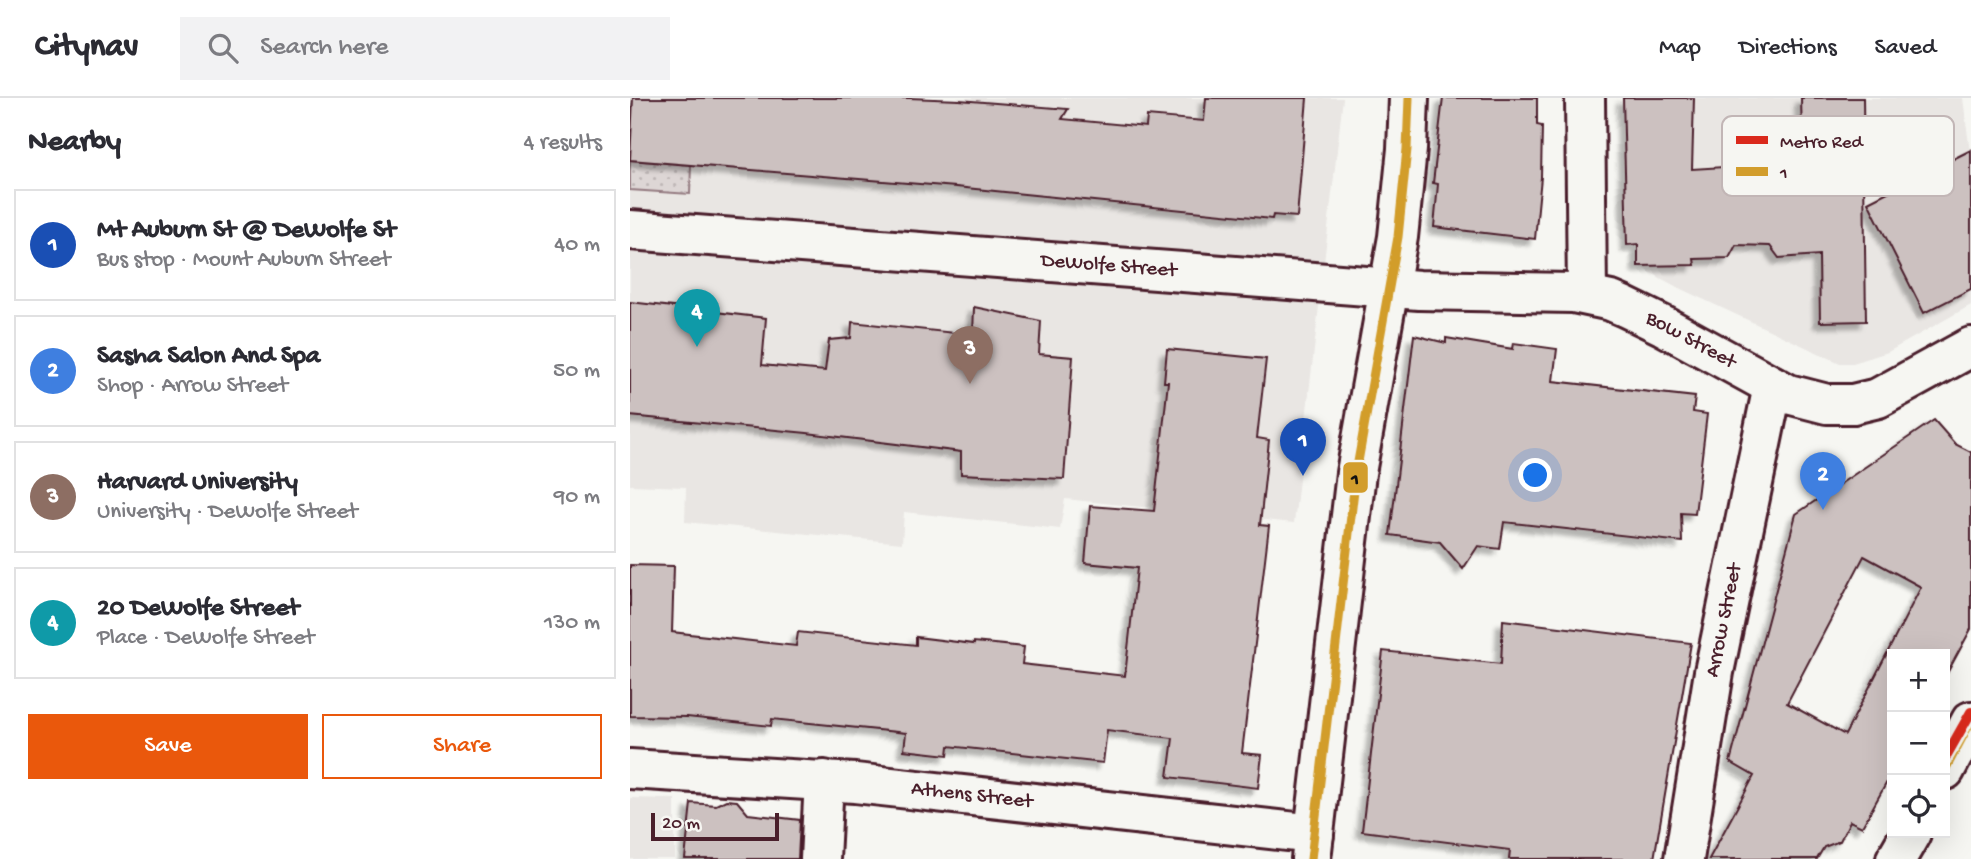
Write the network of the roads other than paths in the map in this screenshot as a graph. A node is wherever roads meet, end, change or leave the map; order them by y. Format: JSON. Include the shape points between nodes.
{"nodes":[{"id":1,"x":1409,"y":98,"type":"edge"},
{"id":2,"x":1585,"y":98,"type":"edge"},
{"id":3,"x":630,"y":230,"type":"edge"},
{"id":4,"x":1389,"y":287,"type":"junction"},
{"id":5,"x":1587,"y":295,"type":"junction"},
{"id":6,"x":1971,"y":347,"type":"edge"},
{"id":7,"x":1773,"y":386,"type":"junction"},
{"id":8,"x":1971,"y":721,"type":"edge"},
{"id":9,"x":1950,"y":761,"type":"edge"},
{"id":10,"x":630,"y":769,"type":"edge"},
{"id":11,"x":824,"y":780,"type":"junction"},
{"id":12,"x":1908,"y":838,"type":"edge"},
{"id":13,"x":1312,"y":847,"type":"edge"},
{"id":14,"x":820,"y":859,"type":"edge"},
{"id":15,"x":1684,"y":859,"type":"edge"},
{"id":16,"x":1896,"y":859,"type":"edge"}],
"edges":[{"from":1,"to":4,"type":"street"},
{"from":2,"to":5,"type":"street"},
{"from":3,"to":4,"type":"street","name":"DeWolfe Street"},
{"from":4,"to":5,"type":"street","name":"DeWolfe Street"},
{"from":4,"to":13,"type":"street","via":[[1356,472]]},
{"from":5,"to":7,"type":"street","name":"Bow Street","via":[[1638,313]]},
{"from":6,"to":7,"type":"street","name":"Bow Street","via":[[1866,402],[1814,402]]},
{"from":7,"to":15,"type":"street","name":"Arrow Street","via":[[1714,672]]},
{"from":8,"to":9,"type":"street"},
{"from":10,"to":11,"type":"street","name":"Athens Street"},
{"from":11,"to":13,"type":"street","name":"Athens Street"},
{"from":11,"to":14,"type":"street"},
{"from":12,"to":16,"type":"street"}]}
